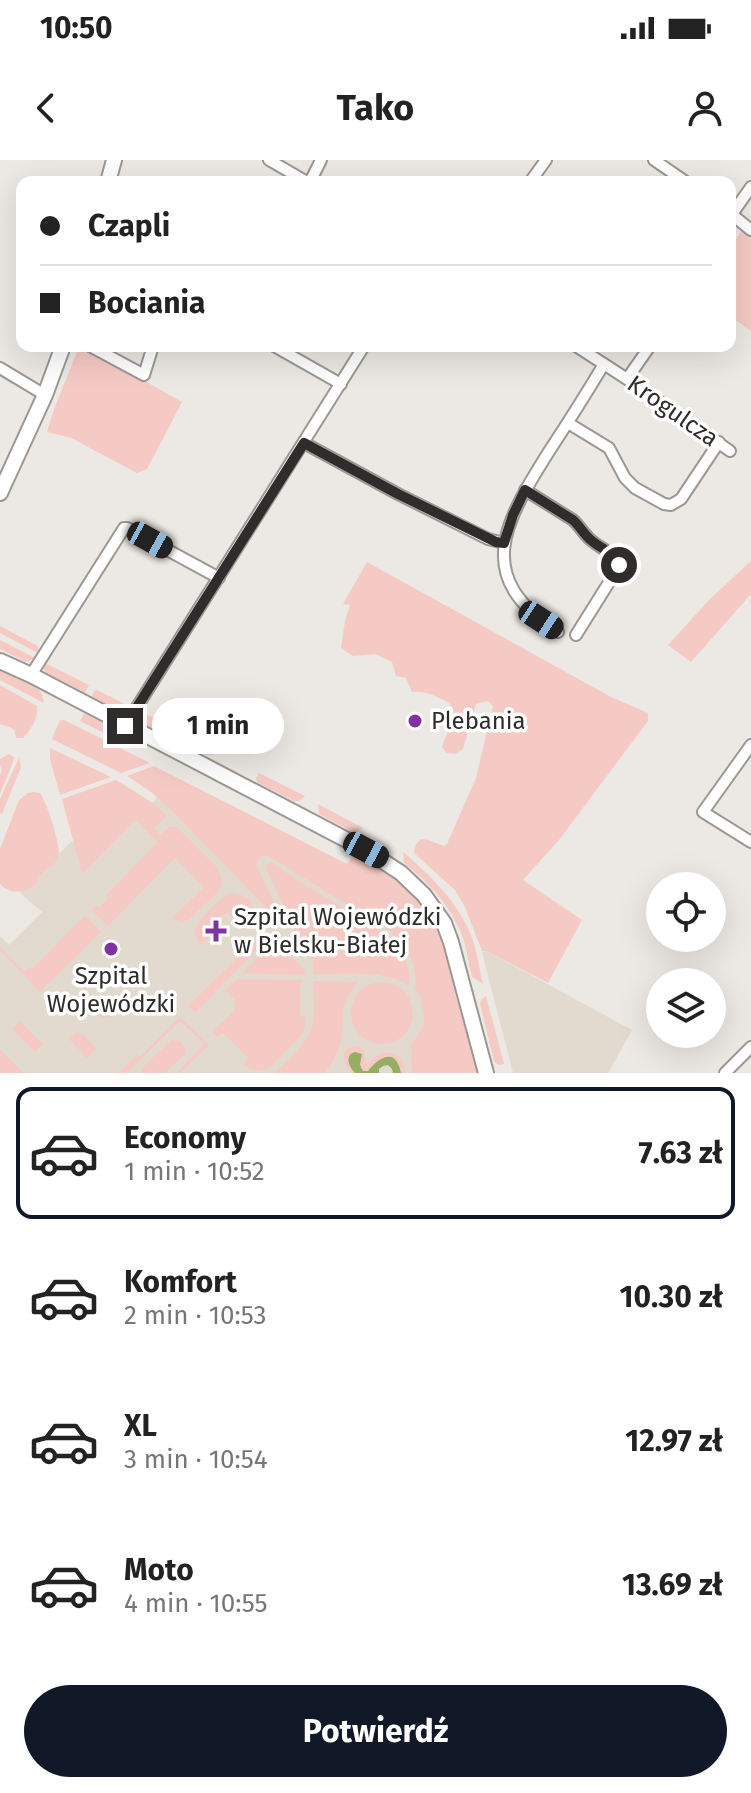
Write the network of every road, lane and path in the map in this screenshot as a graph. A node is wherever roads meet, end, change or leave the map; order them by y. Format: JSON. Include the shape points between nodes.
{"nodes":[{"id":1,"x":269,"y":160,"type":"edge"},
{"id":2,"x":654,"y":160,"type":"edge"},
{"id":3,"x":298,"y":176,"type":"edge"},
{"id":4,"x":677,"y":176,"type":"edge"},
{"id":5,"x":751,"y":187,"type":"edge"},
{"id":6,"x":736,"y":207,"type":"edge"},
{"id":7,"x":61,"y":352,"type":"edge"},
{"id":8,"x":101,"y":352,"type":"edge"},
{"id":9,"x":151,"y":352,"type":"edge"},
{"id":10,"x":285,"y":352,"type":"edge"},
{"id":11,"x":360,"y":352,"type":"edge"},
{"id":12,"x":585,"y":352,"type":"edge"},
{"id":13,"x":646,"y":352,"type":"edge"},
{"id":14,"x":604,"y":364,"type":"junction"},
{"id":15,"x":0,"y":368,"type":"edge"},
{"id":16,"x":627,"y":379,"type":"junction"},
{"id":17,"x":341,"y":384,"type":"junction"},
{"id":18,"x":45,"y":395,"type":"junction"},
{"id":19,"x":568,"y":423,"type":"junction"},
{"id":20,"x":719,"y":442,"type":"junction"},
{"id":21,"x":304,"y":443,"type":"junction"},
{"id":22,"x":730,"y":451,"type":"dead end"},
{"id":23,"x":525,"y":490,"type":"junction"},
{"id":24,"x":0,"y":493,"type":"edge"},
{"id":25,"x":504,"y":543,"type":"junction"},
{"id":26,"x":219,"y":578,"type":"junction"},
{"id":27,"x":558,"y":632,"type":"dead end"},
{"id":28,"x":576,"y":635,"type":"dead end"},
{"id":29,"x":0,"y":661,"type":"edge"},
{"id":30,"x":31,"y":675,"type":"junction"},
{"id":31,"x":125,"y":726,"type":"junction"},
{"id":32,"x":751,"y":745,"type":"edge"},
{"id":33,"x":751,"y":842,"type":"edge"},
{"id":34,"x":751,"y":1047,"type":"edge"},
{"id":35,"x":486,"y":1073,"type":"edge"},
{"id":36,"x":725,"y":1073,"type":"edge"}],
"edges":[{"from":1,"to":3,"type":"street"},
{"from":2,"to":4,"type":"street"},
{"from":5,"to":6,"type":"street"},
{"from":7,"to":18,"type":"street"},
{"from":8,"to":9,"type":"street","via":[[144,375]]},
{"from":10,"to":17,"type":"street"},
{"from":11,"to":17,"type":"street"},
{"from":12,"to":14,"type":"street","name":"Krogulcza"},
{"from":13,"to":16,"type":"street"},
{"from":14,"to":16,"type":"street","name":"Krogulcza"},
{"from":14,"to":19,"type":"street"},
{"from":15,"to":18,"type":"street"},
{"from":16,"to":20,"type":"street","name":"Krogulcza"},
{"from":17,"to":21,"type":"street"},
{"from":18,"to":24,"type":"street"},
{"from":19,"to":20,"type":"street","via":[[609,448],[630,484],[671,505],[681,499]]},
{"from":19,"to":23,"type":"street"},
{"from":20,"to":22,"type":"street","name":"Krogulcza"},
{"from":21,"to":25,"type":"street","via":[[449,520]]},
{"from":21,"to":26,"type":"street"},
{"from":23,"to":25,"type":"street"},
{"from":23,"to":28,"type":"street","via":[[573,520],[619,562]]},
{"from":25,"to":27,"type":"street","via":[[506,572],[515,590]]},
{"from":26,"to":30,"type":"street","via":[[124,528]]},
{"from":26,"to":31,"type":"street"},
{"from":29,"to":30,"type":"street"},
{"from":30,"to":31,"type":"street"},
{"from":31,"to":35,"type":"street","via":[[381,858],[414,886],[448,933]]},
{"from":32,"to":33,"type":"street","via":[[703,812]]},
{"from":34,"to":36,"type":"street"}]}
